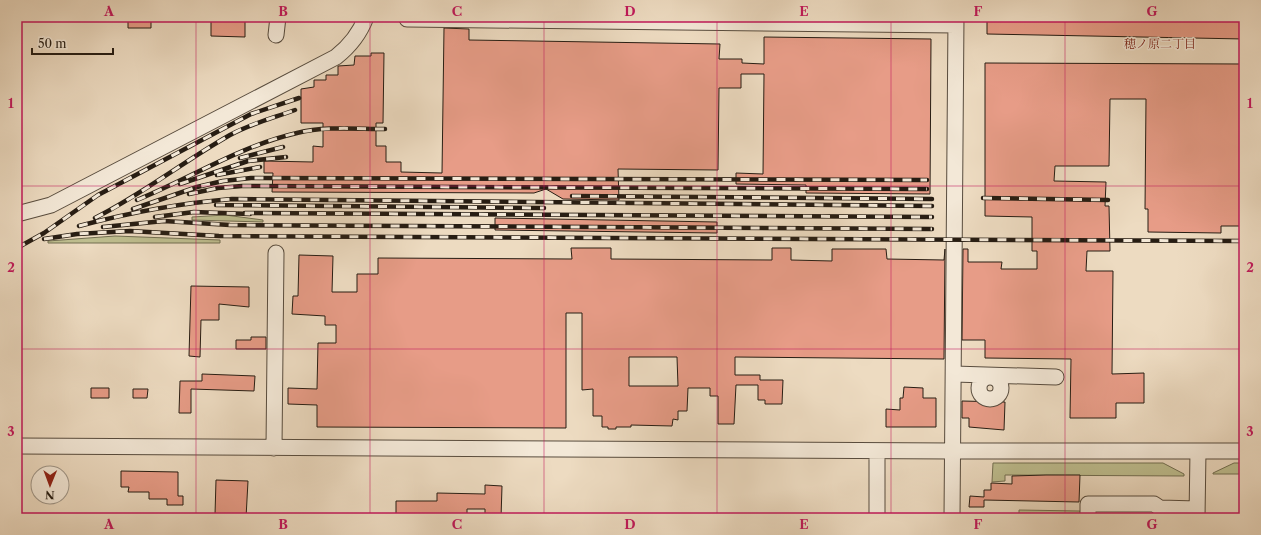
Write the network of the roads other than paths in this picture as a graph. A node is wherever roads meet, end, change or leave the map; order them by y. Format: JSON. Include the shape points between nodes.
{"nodes":[{"id":1,"x":278,"y":17,"type":"edge"},
{"id":2,"x":366,"y":17,"type":"edge"},
{"id":3,"x":407,"y":19,"type":"dead end"},
{"id":4,"x":956,"y":21,"type":"edge"},
{"id":5,"x":276,"y":35,"type":"dead end"},
{"id":6,"x":17,"y":214,"type":"edge"},
{"id":7,"x":276,"y":253,"type":"dead end"},
{"id":8,"x":954,"y":374,"type":"junction"},
{"id":9,"x":1056,"y":377,"type":"dead end"},
{"id":10,"x":17,"y":446,"type":"edge"},
{"id":11,"x":274,"y":448,"type":"junction"},
{"id":12,"x":877,"y":451,"type":"junction"},
{"id":13,"x":952,"y":451,"type":"junction"},
{"id":14,"x":1198,"y":451,"type":"junction"},
{"id":15,"x":1244,"y":451,"type":"edge"},
{"id":16,"x":1197,"y":513,"type":"edge"},
{"id":17,"x":877,"y":518,"type":"edge"},
{"id":18,"x":952,"y":518,"type":"edge"},
{"id":19,"x":1088,"y":518,"type":"edge"}],
"edges":[{"from":1,"to":5,"type":"street"},
{"from":2,"to":6,"type":"street","via":[[360,32],[336,57],[51,205]]},
{"from":3,"to":4,"type":"street"},
{"from":4,"to":8,"type":"street"},
{"from":7,"to":11,"type":"street"},
{"from":8,"to":9,"type":"street"},
{"from":8,"to":13,"type":"street"},
{"from":10,"to":11,"type":"street"},
{"from":11,"to":12,"type":"street"},
{"from":12,"to":13,"type":"street"},
{"from":12,"to":17,"type":"street"},
{"from":13,"to":14,"type":"street"},
{"from":13,"to":18,"type":"street"},
{"from":14,"to":15,"type":"street"},
{"from":14,"to":16,"type":"street"},
{"from":16,"to":19,"type":"street","via":[[1160,508],[1154,504],[1088,504]]}]}
